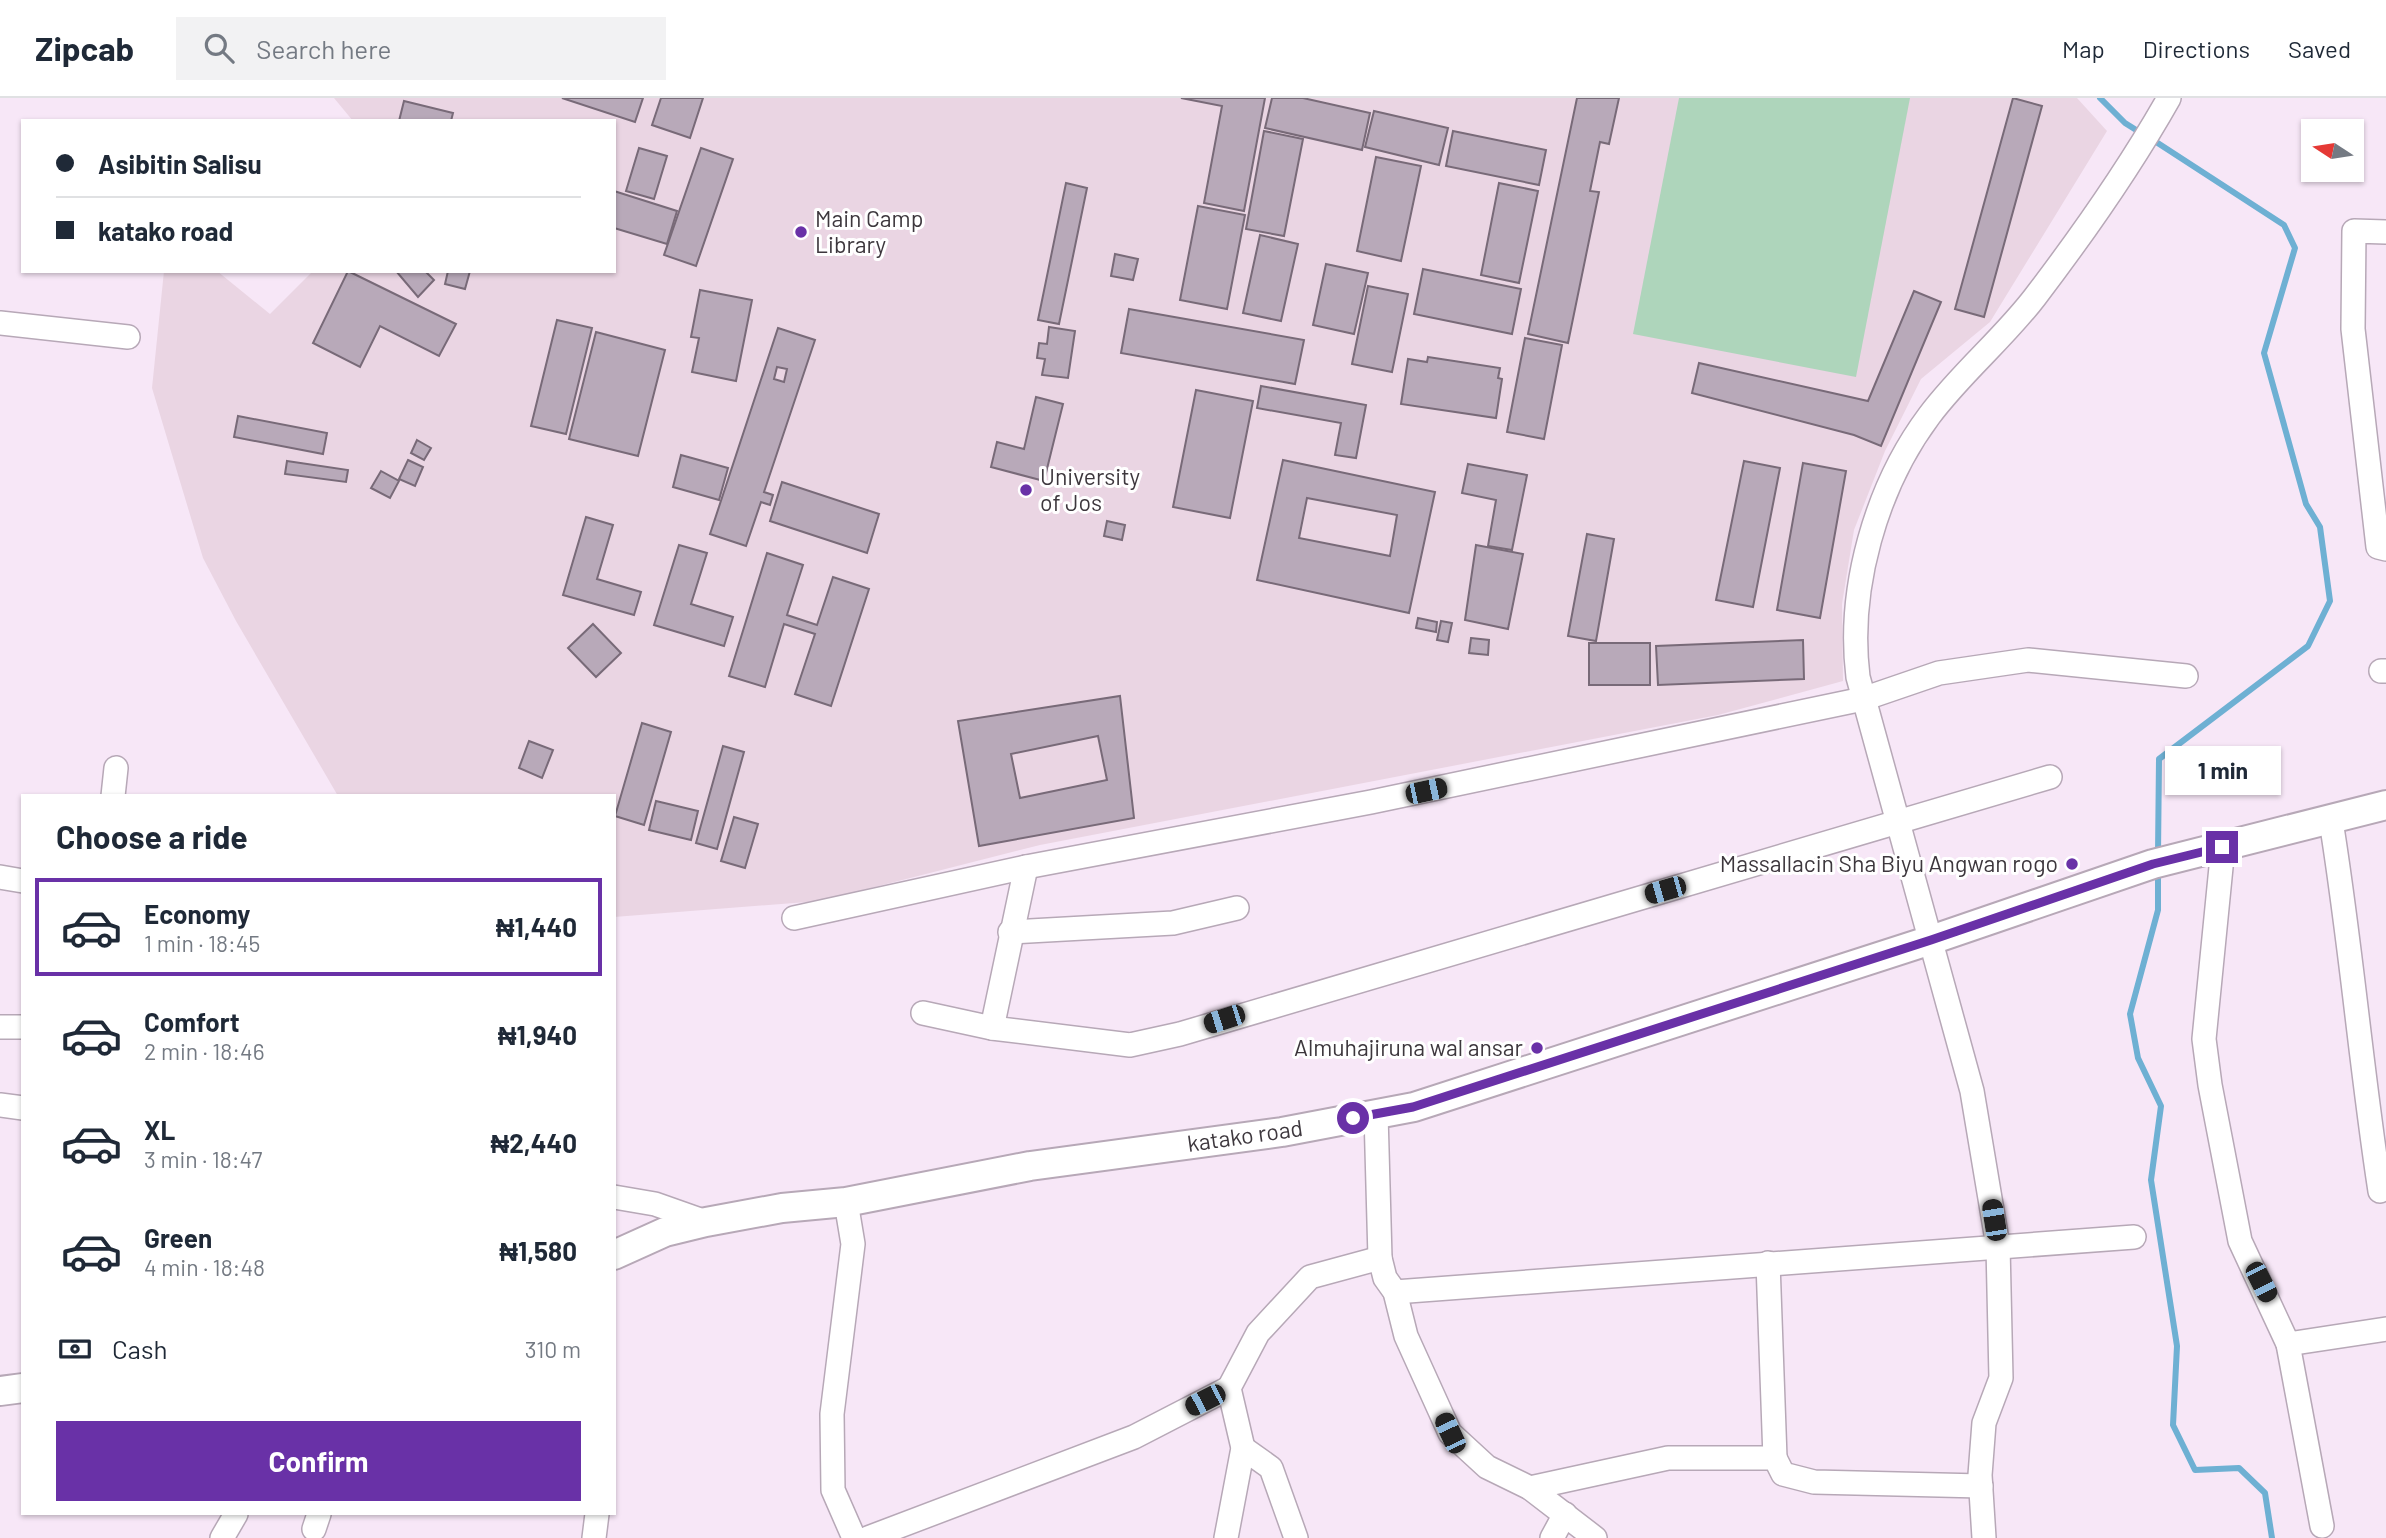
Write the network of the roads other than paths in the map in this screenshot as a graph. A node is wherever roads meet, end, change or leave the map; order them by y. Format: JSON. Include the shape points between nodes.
{"nodes":[{"id":1,"x":2169,"y":98,"type":"edge"},
{"id":2,"x":2386,"y":232,"type":"edge"},
{"id":3,"x":0,"y":323,"type":"edge"},
{"id":4,"x":128,"y":337,"type":"dead end"},
{"id":5,"x":2386,"y":549,"type":"edge"},
{"id":6,"x":2186,"y":676,"type":"dead end"},
{"id":7,"x":1863,"y":699,"type":"junction"},
{"id":8,"x":117,"y":768,"type":"dead end"},
{"id":9,"x":2050,"y":777,"type":"dead end"},
{"id":10,"x":113,"y":794,"type":"edge"},
{"id":11,"x":2386,"y":805,"type":"edge"},
{"id":12,"x":2331,"y":821,"type":"junction"},
{"id":13,"x":1897,"y":822,"type":"junction"},
{"id":14,"x":2222,"y":847,"type":"junction"},
{"id":15,"x":1026,"y":867,"type":"junction"},
{"id":16,"x":0,"y":877,"type":"edge"},
{"id":17,"x":21,"y":881,"type":"edge"},
{"id":18,"x":1237,"y":908,"type":"dead end"},
{"id":19,"x":794,"y":918,"type":"dead end"},
{"id":20,"x":1010,"y":932,"type":"junction"},
{"id":21,"x":1931,"y":940,"type":"junction"},
{"id":22,"x":923,"y":1013,"type":"dead end"},
{"id":23,"x":0,"y":1027,"type":"edge"},
{"id":24,"x":21,"y":1027,"type":"edge"},
{"id":25,"x":992,"y":1028,"type":"junction"},
{"id":26,"x":0,"y":1105,"type":"edge"},
{"id":27,"x":21,"y":1108,"type":"edge"},
{"id":28,"x":1376,"y":1114,"type":"junction"},
{"id":29,"x":2379,"y":1191,"type":"dead end"},
{"id":30,"x":616,"y":1197,"type":"edge"},
{"id":31,"x":846,"y":1202,"type":"junction"},
{"id":32,"x":706,"y":1222,"type":"junction"},
{"id":33,"x":2134,"y":1237,"type":"dead end"},
{"id":34,"x":1998,"y":1245,"type":"junction"},
{"id":35,"x":616,"y":1254,"type":"edge"},
{"id":36,"x":1380,"y":1258,"type":"junction"},
{"id":37,"x":1768,"y":1263,"type":"junction"},
{"id":38,"x":1395,"y":1292,"type":"junction"},
{"id":39,"x":2386,"y":1329,"type":"edge"},
{"id":40,"x":2288,"y":1344,"type":"junction"},
{"id":41,"x":21,"y":1388,"type":"edge"},
{"id":42,"x":1228,"y":1388,"type":"junction"},
{"id":43,"x":0,"y":1391,"type":"edge"},
{"id":44,"x":1243,"y":1448,"type":"junction"},
{"id":45,"x":1775,"y":1458,"type":"junction"},
{"id":46,"x":1981,"y":1486,"type":"junction"},
{"id":47,"x":1530,"y":1488,"type":"junction"},
{"id":48,"x":1565,"y":1514,"type":"junction"},
{"id":49,"x":235,"y":1515,"type":"edge"},
{"id":50,"x":597,"y":1515,"type":"edge"},
{"id":51,"x":2322,"y":1526,"type":"dead end"},
{"id":52,"x":222,"y":1538,"type":"edge"},
{"id":53,"x":594,"y":1538,"type":"edge"},
{"id":54,"x":854,"y":1538,"type":"edge"},
{"id":55,"x":868,"y":1538,"type":"edge"},
{"id":56,"x":1226,"y":1538,"type":"edge"},
{"id":57,"x":1296,"y":1538,"type":"edge"},
{"id":58,"x":1552,"y":1538,"type":"edge"},
{"id":59,"x":1595,"y":1538,"type":"edge"},
{"id":60,"x":1984,"y":1538,"type":"edge"}],
"edges":[{"from":1,"to":7,"type":"street","via":[[2034,299],[1931,414],[1904,457],[1879,510],[1864,572],[1856,658]]},
{"from":2,"to":5,"type":"street","via":[[2354,231],[2353,329],[2378,547]]},
{"from":3,"to":4,"type":"street"},
{"from":6,"to":7,"type":"street","via":[[2028,660],[1939,673]]},
{"from":7,"to":13,"type":"street"},
{"from":7,"to":15,"type":"street","via":[[1371,802]]},
{"from":8,"to":10,"type":"street"},
{"from":9,"to":13,"type":"street"},
{"from":11,"to":12,"type":"street","name":"katako road"},
{"from":12,"to":14,"type":"street","name":"katako road"},
{"from":12,"to":29,"type":"street"},
{"from":13,"to":21,"type":"street"},
{"from":13,"to":25,"type":"street","via":[[1155,1040],[1130,1045]]},
{"from":14,"to":21,"type":"street","name":"katako road","via":[[2153,864]]},
{"from":14,"to":40,"type":"street","via":[[2204,1040],[2240,1241]]},
{"from":15,"to":19,"type":"street"},
{"from":15,"to":20,"type":"street"},
{"from":16,"to":17,"type":"street"},
{"from":18,"to":20,"type":"street","via":[[1173,923]]},
{"from":20,"to":25,"type":"street"},
{"from":21,"to":28,"type":"street","name":"katako road","via":[[1426,1102]]},
{"from":21,"to":34,"type":"street","via":[[1972,1090]]},
{"from":22,"to":25,"type":"street"},
{"from":23,"to":24,"type":"street"},
{"from":26,"to":27,"type":"street"},
{"from":28,"to":31,"type":"street","name":"katako road","via":[[1282,1132],[1030,1166]]},
{"from":28,"to":36,"type":"street"},
{"from":30,"to":32,"type":"street","via":[[655,1204]]},
{"from":31,"to":32,"type":"street","name":"katako road"},
{"from":31,"to":54,"type":"street","via":[[853,1244],[832,1414],[833,1490]]},
{"from":32,"to":35,"type":"street","name":"katako road","via":[[665,1232]]},
{"from":33,"to":34,"type":"street"},
{"from":34,"to":37,"type":"street"},
{"from":34,"to":46,"type":"street","via":[[2001,1378],[1984,1423]]},
{"from":36,"to":38,"type":"street"},
{"from":36,"to":42,"type":"street","via":[[1310,1277],[1258,1333]]},
{"from":37,"to":38,"type":"street"},
{"from":37,"to":45,"type":"street"},
{"from":38,"to":47,"type":"street","via":[[1406,1336],[1450,1433],[1488,1467]]},
{"from":39,"to":40,"type":"street"},
{"from":40,"to":51,"type":"street"},
{"from":41,"to":43,"type":"street"},
{"from":42,"to":44,"type":"street"},
{"from":42,"to":55,"type":"street","via":[[1134,1437]]},
{"from":44,"to":56,"type":"street"},
{"from":44,"to":57,"type":"street","via":[[1271,1468]]},
{"from":45,"to":46,"type":"street","via":[[1783,1474],[1814,1482]]},
{"from":45,"to":47,"type":"street","via":[[1668,1458]]},
{"from":46,"to":60,"type":"street"},
{"from":47,"to":48,"type":"street"},
{"from":48,"to":58,"type":"street"},
{"from":48,"to":59,"type":"street"},
{"from":49,"to":52,"type":"street"},
{"from":50,"to":53,"type":"street"}]}
